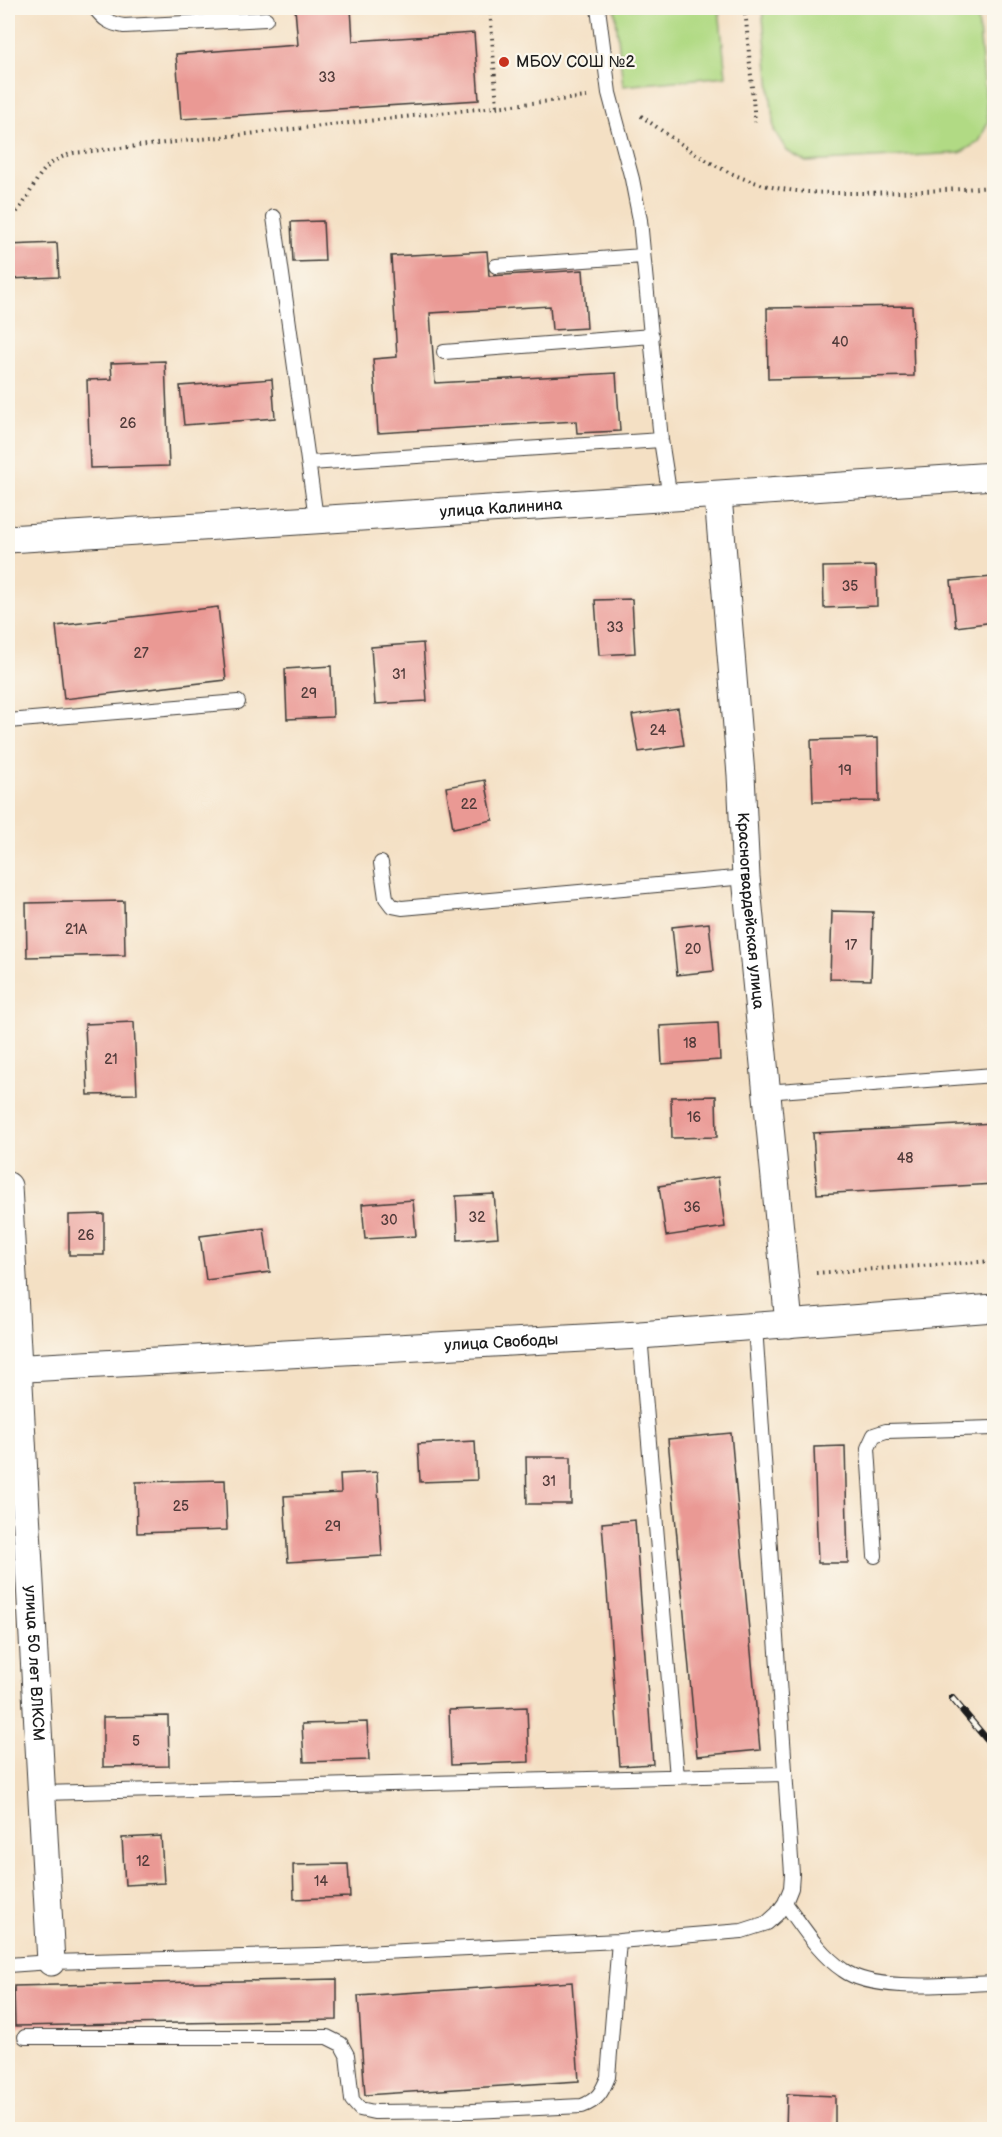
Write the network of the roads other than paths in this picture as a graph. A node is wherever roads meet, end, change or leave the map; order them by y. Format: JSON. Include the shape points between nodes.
{"nodes":[{"id":1,"x":95,"y":8,"type":"edge"},
{"id":2,"x":598,"y":8,"type":"edge"},
{"id":3,"x":266,"y":19,"type":"dead end"},
{"id":4,"x":274,"y":217,"type":"dead end"},
{"id":5,"x":644,"y":255,"type":"junction"},
{"id":6,"x":496,"y":266,"type":"dead end"},
{"id":7,"x":652,"y":336,"type":"junction"},
{"id":8,"x":444,"y":352,"type":"dead end"},
{"id":9,"x":661,"y":440,"type":"junction"},
{"id":10,"x":310,"y":463,"type":"junction"},
{"id":11,"x":994,"y":476,"type":"edge"},
{"id":12,"x":718,"y":496,"type":"junction"},
{"id":13,"x":670,"y":498,"type":"junction"},
{"id":14,"x":316,"y":518,"type":"junction"},
{"id":15,"x":8,"y":539,"type":"edge"},
{"id":16,"x":238,"y":702,"type":"dead end"},
{"id":17,"x":8,"y":721,"type":"edge"},
{"id":18,"x":381,"y":863,"type":"dead end"},
{"id":19,"x":746,"y":877,"type":"junction"},
{"id":20,"x":994,"y":1075,"type":"edge"},
{"id":21,"x":765,"y":1092,"type":"junction"},
{"id":22,"x":8,"y":1186,"type":"edge"},
{"id":23,"x":994,"y":1308,"type":"edge"},
{"id":24,"x":789,"y":1324,"type":"junction"},
{"id":25,"x":755,"y":1326,"type":"junction"},
{"id":26,"x":640,"y":1335,"type":"junction"},
{"id":27,"x":13,"y":1369,"type":"edge"},
{"id":28,"x":994,"y":1428,"type":"edge"},
{"id":29,"x":875,"y":1556,"type":"dead end"},
{"id":30,"x":784,"y":1774,"type":"junction"},
{"id":31,"x":677,"y":1777,"type":"junction"},
{"id":32,"x":42,"y":1793,"type":"junction"},
{"id":33,"x":785,"y":1904,"type":"junction"},
{"id":34,"x":619,"y":1941,"type":"junction"},
{"id":35,"x":51,"y":1962,"type":"junction"},
{"id":36,"x":8,"y":1965,"type":"edge"},
{"id":37,"x":994,"y":1983,"type":"edge"},
{"id":38,"x":25,"y":2037,"type":"dead end"}],
"edges":[{"from":1,"to":3,"type":"lane","via":[[111,24],[124,26]]},
{"from":2,"to":5,"type":"lane","via":[[609,93],[632,179]]},
{"from":4,"to":10,"type":"lane"},
{"from":5,"to":6,"type":"lane"},
{"from":5,"to":7,"type":"lane"},
{"from":7,"to":8,"type":"lane"},
{"from":7,"to":9,"type":"lane"},
{"from":9,"to":10,"type":"lane"},
{"from":9,"to":13,"type":"lane"},
{"from":10,"to":14,"type":"lane"},
{"from":11,"to":12,"type":"street","name":"улица Калинина"},
{"from":12,"to":13,"type":"street","name":"улица Калинина"},
{"from":12,"to":19,"type":"street","name":"Красногвардейская улица"},
{"from":13,"to":14,"type":"street","name":"улица Калинина"},
{"from":14,"to":15,"type":"street","name":"улица Калинина"},
{"from":16,"to":17,"type":"lane"},
{"from":18,"to":19,"type":"lane","via":[[386,898],[392,906],[402,908]]},
{"from":19,"to":21,"type":"street","name":"Красногвардейская улица"},
{"from":20,"to":21,"type":"lane"},
{"from":21,"to":24,"type":"street","name":"Красногвардейская улица"},
{"from":22,"to":27,"type":"street","name":"улица 50 лет ВЛКСМ"},
{"from":23,"to":24,"type":"street","name":"улица Свободы"},
{"from":24,"to":25,"type":"street","name":"улица Свободы"},
{"from":25,"to":26,"type":"street","name":"улица Свободы"},
{"from":25,"to":30,"type":"lane"},
{"from":26,"to":27,"type":"street","name":"улица Свободы"},
{"from":26,"to":31,"type":"lane"},
{"from":27,"to":32,"type":"street","name":"улица 50 лет ВЛКСМ"},
{"from":28,"to":29,"type":"lane","via":[[886,1431],[874,1435],[868,1448]]},
{"from":30,"to":31,"type":"lane"},
{"from":30,"to":33,"type":"lane","via":[[792,1874]]},
{"from":31,"to":32,"type":"lane"},
{"from":32,"to":35,"type":"street","name":"улица 50 лет ВЛКСМ"},
{"from":33,"to":34,"type":"lane","via":[[767,1923],[749,1929]]},
{"from":33,"to":37,"type":"lane","via":[[822,1953],[862,1980],[886,1985]]},
{"from":34,"to":35,"type":"lane"},
{"from":34,"to":38,"type":"lane","via":[[608,2078],[602,2093],[582,2106],[472,2111],[360,2109],[352,2100],[347,2055],[341,2044],[327,2037]]},
{"from":35,"to":36,"type":"lane"}]}
